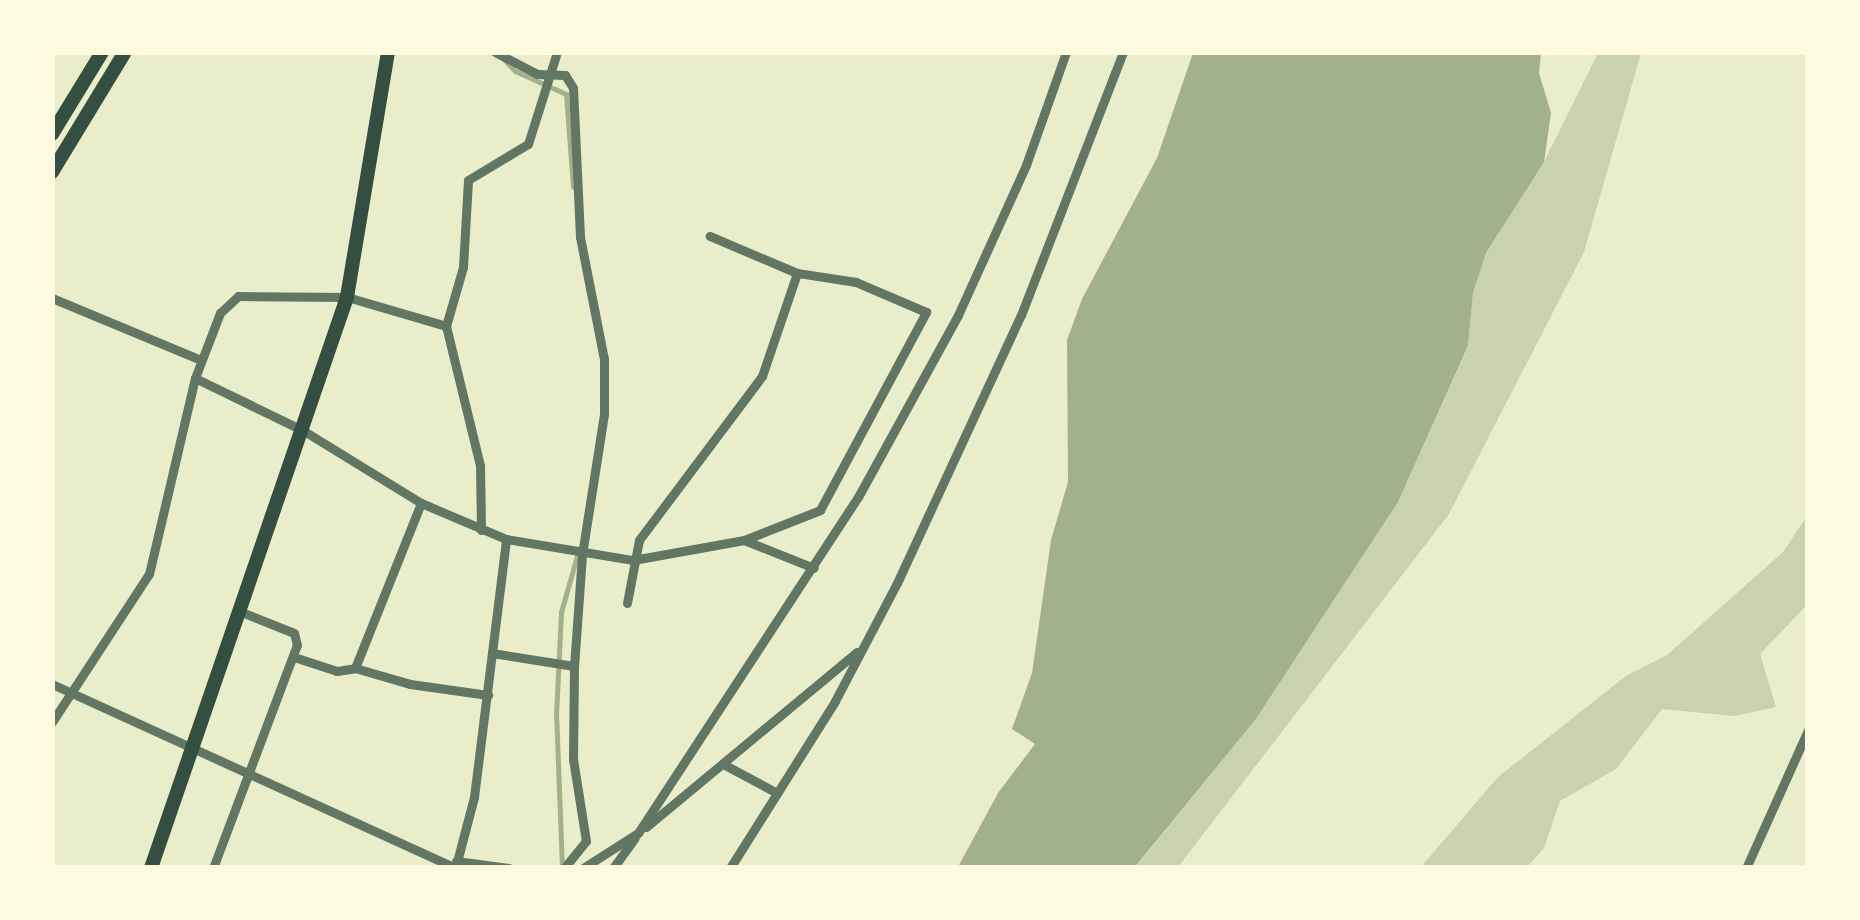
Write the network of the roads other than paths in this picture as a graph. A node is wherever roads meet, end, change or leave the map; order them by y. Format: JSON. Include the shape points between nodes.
{"nodes":[{"id":1,"x":102,"y":52,"type":"edge"},
{"id":2,"x":125,"y":52,"type":"edge"},
{"id":3,"x":388,"y":52,"type":"edge"},
{"id":4,"x":496,"y":52,"type":"edge"},
{"id":5,"x":557,"y":52,"type":"edge"},
{"id":6,"x":1066,"y":52,"type":"edge"},
{"id":7,"x":1123,"y":52,"type":"edge"},
{"id":8,"x":548,"y":75,"type":"junction"},
{"id":9,"x":52,"y":134,"type":"edge"},
{"id":10,"x":52,"y":172,"type":"edge"},
{"id":11,"x":710,"y":236,"type":"dead end"},
{"id":12,"x":797,"y":272,"type":"junction"},
{"id":13,"x":348,"y":297,"type":"junction"},
{"id":14,"x":52,"y":298,"type":"edge"},
{"id":15,"x":446,"y":326,"type":"junction"},
{"id":16,"x":201,"y":360,"type":"junction"},
{"id":17,"x":195,"y":378,"type":"junction"},
{"id":18,"x":304,"y":431,"type":"junction"},
{"id":19,"x":421,"y":503,"type":"junction"},
{"id":20,"x":481,"y":530,"type":"junction"},
{"id":21,"x":506,"y":538,"type":"junction"},
{"id":22,"x":744,"y":540,"type":"junction"},
{"id":23,"x":582,"y":554,"type":"junction"},
{"id":24,"x":633,"y":560,"type":"junction"},
{"id":25,"x":814,"y":568,"type":"junction"},
{"id":26,"x":627,"y":604,"type":"dead end"},
{"id":27,"x":240,"y":612,"type":"junction"},
{"id":28,"x":864,"y":646,"type":"junction"},
{"id":29,"x":492,"y":653,"type":"junction"},
{"id":30,"x":294,"y":657,"type":"junction"},
{"id":31,"x":574,"y":666,"type":"junction"},
{"id":32,"x":355,"y":668,"type":"junction"},
{"id":33,"x":52,"y":684,"type":"edge"},
{"id":34,"x":74,"y":691,"type":"junction"},
{"id":35,"x":488,"y":695,"type":"junction"},
{"id":36,"x":52,"y":722,"type":"edge"},
{"id":37,"x":1808,"y":730,"type":"edge"},
{"id":38,"x":194,"y":743,"type":"junction"},
{"id":39,"x":725,"y":765,"type":"junction"},
{"id":40,"x":250,"y":771,"type":"junction"},
{"id":41,"x":777,"y":793,"type":"junction"},
{"id":42,"x":638,"y":833,"type":"junction"},
{"id":43,"x":454,"y":864,"type":"edge"},
{"id":44,"x":151,"y":868,"type":"edge"},
{"id":45,"x":213,"y":868,"type":"edge"},
{"id":46,"x":509,"y":868,"type":"edge"},
{"id":47,"x":564,"y":868,"type":"edge"},
{"id":48,"x":583,"y":868,"type":"edge"},
{"id":49,"x":613,"y":868,"type":"edge"},
{"id":50,"x":730,"y":868,"type":"edge"},
{"id":51,"x":1746,"y":868,"type":"edge"}],
"edges":[{"from":1,"to":9,"type":"main road"},
{"from":2,"to":10,"type":"main road"},
{"from":3,"to":13,"type":"main road"},
{"from":4,"to":8,"type":"street"},
{"from":5,"to":8,"type":"street"},
{"from":6,"to":25,"type":"street","via":[[1026,165],[958,315]]},
{"from":7,"to":28,"type":"street","via":[[1022,315]]},
{"from":8,"to":15,"type":"street","via":[[528,144],[468,180],[464,267]]},
{"from":8,"to":23,"type":"street","via":[[564,75],[577,107],[580,237],[604,359],[604,414]]},
{"from":11,"to":12,"type":"street"},
{"from":12,"to":22,"type":"street","via":[[856,282],[916,304],[925,320],[820,510]]},
{"from":12,"to":24,"type":"street","via":[[762,376],[692,464],[639,540]]},
{"from":13,"to":15,"type":"street"},
{"from":13,"to":16,"type":"street","via":[[238,296],[220,313]]},
{"from":13,"to":18,"type":"main road"},
{"from":14,"to":16,"type":"street"},
{"from":15,"to":20,"type":"street","via":[[480,464]]},
{"from":16,"to":17,"type":"street"},
{"from":17,"to":18,"type":"street"},
{"from":17,"to":34,"type":"street","via":[[150,574]]},
{"from":18,"to":19,"type":"street"},
{"from":18,"to":27,"type":"main road"},
{"from":19,"to":20,"type":"street"},
{"from":19,"to":32,"type":"street"},
{"from":20,"to":21,"type":"street"},
{"from":21,"to":23,"type":"street"},
{"from":21,"to":29,"type":"street"},
{"from":22,"to":24,"type":"street"},
{"from":22,"to":25,"type":"street"},
{"from":23,"to":24,"type":"street"},
{"from":23,"to":31,"type":"street"},
{"from":24,"to":26,"type":"street"},
{"from":25,"to":42,"type":"street"},
{"from":27,"to":30,"type":"street","via":[[294,633]]},
{"from":27,"to":38,"type":"main road"},
{"from":28,"to":39,"type":"street"},
{"from":28,"to":41,"type":"street"},
{"from":29,"to":31,"type":"street"},
{"from":29,"to":35,"type":"street"},
{"from":30,"to":32,"type":"street","via":[[337,670]]},
{"from":30,"to":40,"type":"street"},
{"from":31,"to":47,"type":"street","via":[[572,746],[586,841]]},
{"from":32,"to":35,"type":"street"},
{"from":33,"to":34,"type":"street"},
{"from":34,"to":36,"type":"street"},
{"from":34,"to":38,"type":"street"},
{"from":35,"to":43,"type":"street"},
{"from":37,"to":51,"type":"street"},
{"from":38,"to":40,"type":"street"},
{"from":38,"to":44,"type":"main road"},
{"from":39,"to":41,"type":"street"},
{"from":39,"to":42,"type":"street"},
{"from":40,"to":43,"type":"street"},
{"from":40,"to":45,"type":"street"},
{"from":41,"to":50,"type":"street"},
{"from":42,"to":48,"type":"street"},
{"from":42,"to":49,"type":"street"},
{"from":43,"to":46,"type":"street"}]}
